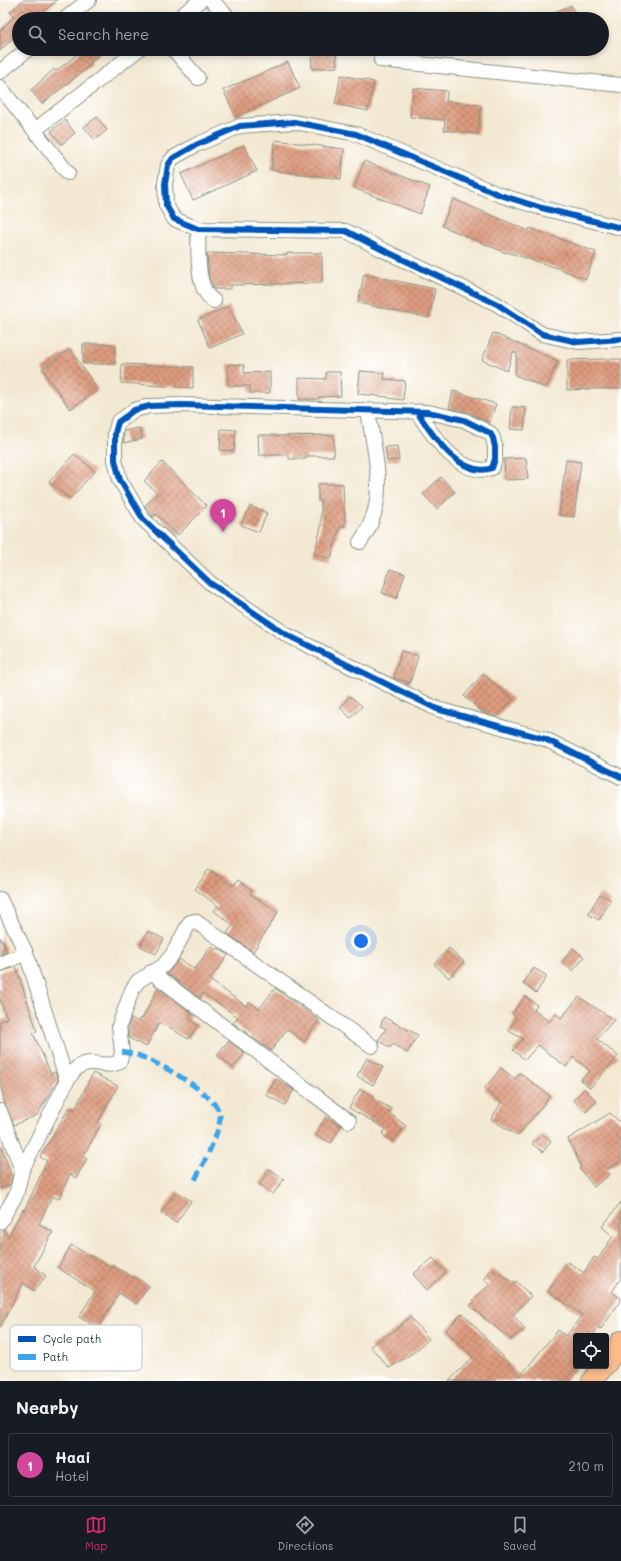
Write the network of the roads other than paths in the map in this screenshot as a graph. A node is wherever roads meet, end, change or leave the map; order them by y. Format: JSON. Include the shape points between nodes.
{"nodes":[{"id":1,"x":89,"y":0,"type":"edge"},
{"id":2,"x":201,"y":0,"type":"edge"},
{"id":3,"x":211,"y":0,"type":"edge"},
{"id":4,"x":74,"y":12,"type":"edge"},
{"id":5,"x":186,"y":12,"type":"edge"},
{"id":6,"x":223,"y":12,"type":"edge"},
{"id":7,"x":19,"y":56,"type":"edge"},
{"id":8,"x":130,"y":56,"type":"edge"},
{"id":9,"x":179,"y":56,"type":"edge"},
{"id":10,"x":381,"y":60,"type":"dead end"},
{"id":11,"x":0,"y":72,"type":"edge"},
{"id":12,"x":198,"y":78,"type":"dead end"},
{"id":13,"x":621,"y":85,"type":"edge"},
{"id":14,"x":0,"y":87,"type":"edge"},
{"id":15,"x":35,"y":130,"type":"junction"},
{"id":16,"x":68,"y":173,"type":"dead end"},
{"id":17,"x":621,"y":228,"type":"edge"},
{"id":18,"x":198,"y":229,"type":"junction"},
{"id":19,"x":214,"y":302,"type":"dead end"},
{"id":20,"x":621,"y":339,"type":"edge"},
{"id":21,"x":368,"y":411,"type":"junction"},
{"id":22,"x":417,"y":412,"type":"junction"},
{"id":23,"x":360,"y":542,"type":"dead end"},
{"id":24,"x":621,"y":777,"type":"edge"},
{"id":25,"x":0,"y":898,"type":"edge"},
{"id":26,"x":26,"y":953,"type":"junction"},
{"id":27,"x":0,"y":964,"type":"edge"},
{"id":28,"x":151,"y":972,"type":"junction"},
{"id":29,"x":372,"y":1046,"type":"dead end"},
{"id":30,"x":67,"y":1081,"type":"junction"},
{"id":31,"x":0,"y":1111,"type":"edge"},
{"id":32,"x":349,"y":1121,"type":"dead end"},
{"id":33,"x":22,"y":1170,"type":"junction"},
{"id":34,"x":0,"y":1222,"type":"edge"},
{"id":35,"x":621,"y":1341,"type":"edge"},
{"id":36,"x":609,"y":1359,"type":"edge"},
{"id":37,"x":602,"y":1369,"type":"edge"},
{"id":38,"x":592,"y":1381,"type":"edge"}],
"edges":[{"from":1,"to":4,"type":"street"},
{"from":2,"to":5,"type":"street"},
{"from":3,"to":6,"type":"street"},
{"from":7,"to":11,"type":"street"},
{"from":8,"to":15,"type":"street"},
{"from":9,"to":12,"type":"street"},
{"from":10,"to":13,"type":"street"},
{"from":14,"to":15,"type":"street"},
{"from":15,"to":16,"type":"street"},
{"from":17,"to":18,"type":"street","via":[[500,195],[356,134],[286,122],[240,126],[172,158],[166,174],[166,205],[174,219]]},
{"from":18,"to":19,"type":"street","via":[[202,288]]},
{"from":18,"to":20,"type":"street","via":[[346,231],[497,304],[542,334],[578,342]]},
{"from":21,"to":22,"type":"street"},
{"from":21,"to":23,"type":"street","via":[[378,497],[370,528]]},
{"from":21,"to":24,"type":"street","via":[[150,406],[134,410],[118,422],[114,434],[115,460],[120,480],[143,519],[210,583],[287,635],[438,709],[545,738]]},
{"from":22,"to":22,"type":"street","via":[[464,420],[490,433],[496,458],[492,468],[484,471],[471,469],[453,456],[433,436]]},
{"from":25,"to":26,"type":"street"},
{"from":26,"to":27,"type":"street"},
{"from":26,"to":30,"type":"street"},
{"from":28,"to":29,"type":"street","via":[[163,966],[190,922],[195,921]]},
{"from":28,"to":30,"type":"street","via":[[138,981],[124,1010],[119,1026],[122,1052],[120,1061],[108,1065],[93,1062],[84,1064],[77,1068]]},
{"from":28,"to":32,"type":"street"},
{"from":30,"to":33,"type":"street"},
{"from":31,"to":33,"type":"street"},
{"from":33,"to":34,"type":"street","via":[[16,1194]]},
{"from":35,"to":36,"type":"highway"},
{"from":37,"to":38,"type":"highway"}]}
